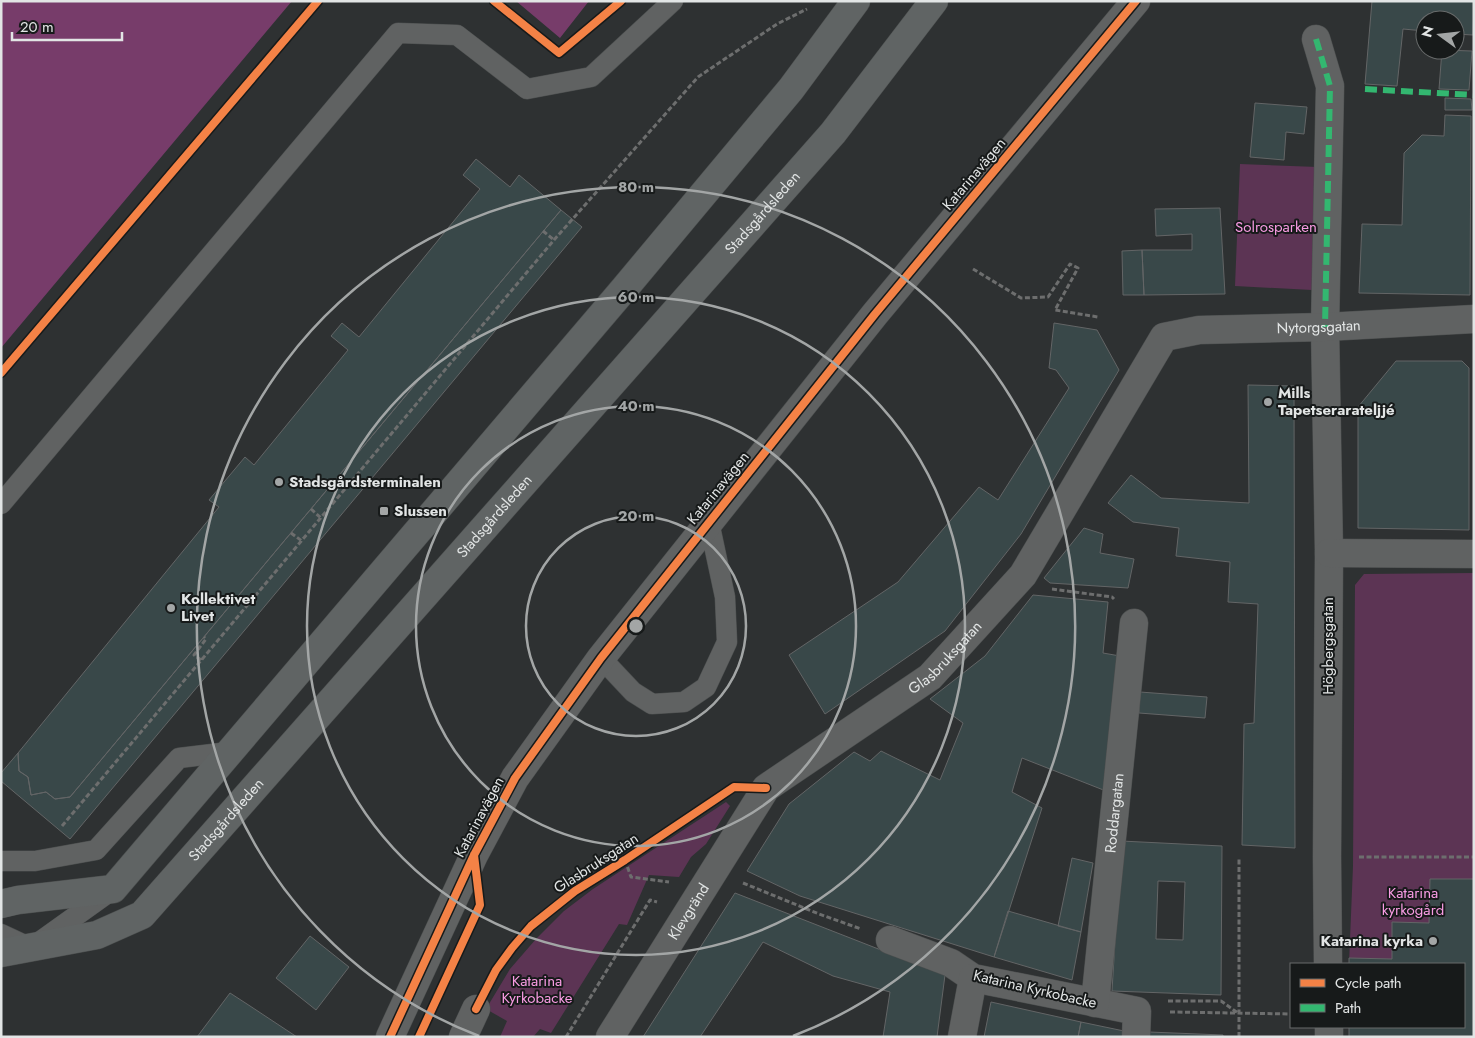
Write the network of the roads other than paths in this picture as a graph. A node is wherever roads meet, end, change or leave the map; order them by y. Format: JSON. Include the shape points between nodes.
{"nodes":[{"id":1,"x":673,"y":1,"type":"edge"},
{"id":2,"x":856,"y":1,"type":"edge"},
{"id":3,"x":934,"y":1,"type":"edge"},
{"id":4,"x":1136,"y":1,"type":"edge"},
{"id":5,"x":1316,"y":39,"type":"dead end"},
{"id":6,"x":1474,"y":319,"type":"edge"},
{"id":7,"x":1325,"y":327,"type":"junction"},
{"id":8,"x":1164,"y":337,"type":"joint"},
{"id":9,"x":1,"y":504,"type":"edge"},
{"id":10,"x":709,"y":522,"type":"junction"},
{"id":11,"x":1329,"y":554,"type":"junction"},
{"id":12,"x":1474,"y":554,"type":"edge"},
{"id":13,"x":1134,"y":622,"type":"dead end"},
{"id":14,"x":601,"y":658,"type":"junction"},
{"id":15,"x":229,"y":752,"type":"junction"},
{"id":16,"x":766,"y":788,"type":"joint"},
{"id":17,"x":1,"y":861,"type":"edge"},
{"id":18,"x":113,"y":889,"type":"junction"},
{"id":19,"x":1,"y":904,"type":"edge"},
{"id":20,"x":1,"y":934,"type":"edge"},
{"id":21,"x":890,"y":940,"type":"road end"},
{"id":22,"x":31,"y":948,"type":"junction"},
{"id":23,"x":1,"y":953,"type":"edge"},
{"id":24,"x":1328,"y":963,"type":"edge"},
{"id":25,"x":973,"y":978,"type":"junction"},
{"id":26,"x":1095,"y":1003,"type":"junction"},
{"id":27,"x":476,"y":1009,"type":"dead end"},
{"id":28,"x":1136,"y":1024,"type":"edge"},
{"id":29,"x":390,"y":1037,"type":"edge"},
{"id":30,"x":463,"y":1037,"type":"edge"},
{"id":31,"x":610,"y":1037,"type":"edge"},
{"id":32,"x":962,"y":1037,"type":"edge"}],
"edges":[{"from":1,"to":9,"type":"lane","via":[[591,77],[527,89],[457,35],[398,33]]},
{"from":2,"to":15,"type":"main road","via":[[790,89],[686,215]]},
{"from":3,"to":22,"type":"main road","name":"Stadsgårdsleden","via":[[833,133],[142,915],[97,934]]},
{"from":4,"to":10,"type":"street","name":"Katarinavägen","via":[[875,314]]},
{"from":5,"to":7,"type":"street","name":"Högbergsgatan","via":[[1330,86]]},
{"from":6,"to":7,"type":"street","name":"Nytorgsgatan"},
{"from":7,"to":8,"type":"street","name":"Nytorgsgatan","via":[[1199,330]]},
{"from":7,"to":11,"type":"street","name":"Högbergsgatan"},
{"from":8,"to":16,"type":"street","name":"Glasbruksgatan","via":[[1023,575],[930,677]]},
{"from":10,"to":14,"type":"street","name":"Katarinavägen"},
{"from":10,"to":14,"type":"lane","via":[[725,597],[727,642],[706,687],[684,702],[652,704],[633,692]]},
{"from":11,"to":12,"type":"street"},
{"from":11,"to":24,"type":"street","name":"Högbergsgatan"},
{"from":13,"to":26,"type":"street","name":"Roddargatan"},
{"from":14,"to":29,"type":"street","name":"Katarinavägen","via":[[515,778],[474,855]]},
{"from":15,"to":17,"type":"lane","via":[[180,758],[96,850],[36,861]]},
{"from":15,"to":18,"type":"main road"},
{"from":16,"to":31,"type":"street","name":"Klevgränd"},
{"from":18,"to":19,"type":"main road"},
{"from":18,"to":22,"type":"lane"},
{"from":20,"to":22,"type":"lane"},
{"from":21,"to":25,"type":"street","name":"Katarina Kyrkobacke","via":[[950,963]]},
{"from":22,"to":23,"type":"main road","name":"Stadsgårdsleden"},
{"from":25,"to":26,"type":"street","name":"Katarina Kyrkobacke"},
{"from":25,"to":32,"type":"street"},
{"from":26,"to":28,"type":"street","name":"Katarina Kyrkobacke"},
{"from":27,"to":30,"type":"street"}]}
